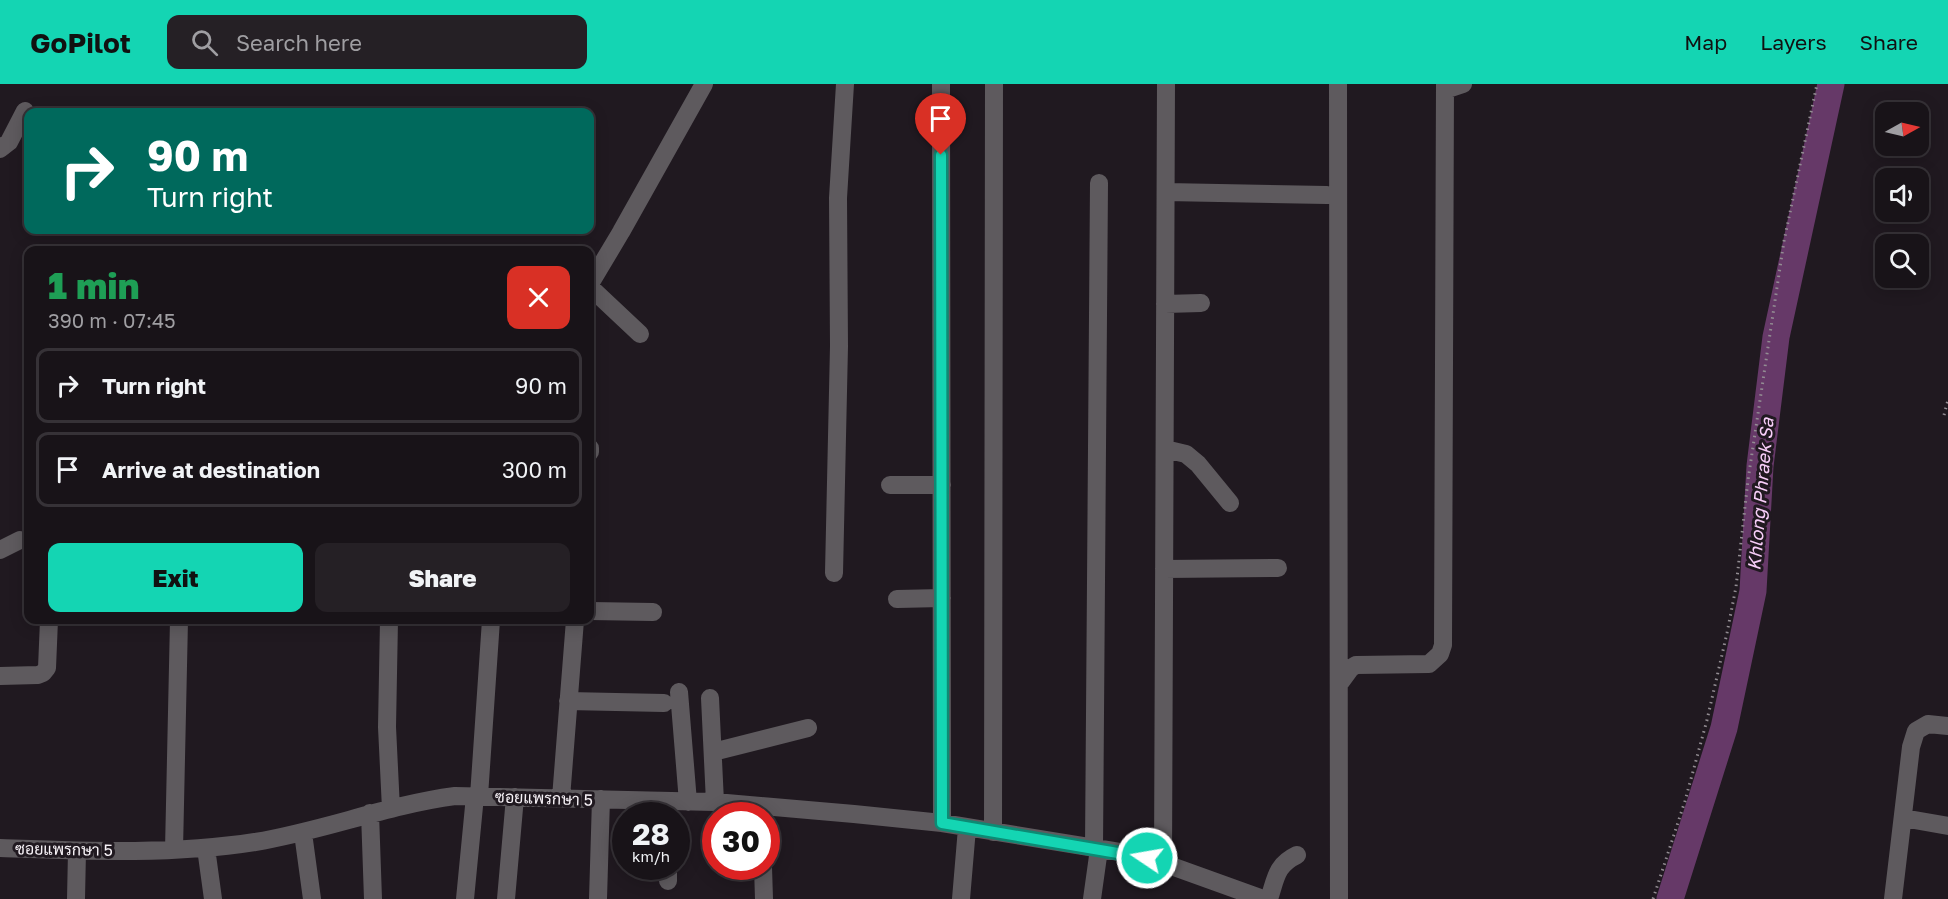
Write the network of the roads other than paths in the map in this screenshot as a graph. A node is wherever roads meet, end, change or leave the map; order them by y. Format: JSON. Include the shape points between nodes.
{"nodes":[{"id":1,"x":704,"y":84,"type":"edge"},
{"id":2,"x":844,"y":84,"type":"edge"},
{"id":3,"x":941,"y":84,"type":"edge"},
{"id":4,"x":994,"y":84,"type":"edge"},
{"id":5,"x":1166,"y":84,"type":"edge"},
{"id":6,"x":1338,"y":84,"type":"edge"},
{"id":7,"x":1463,"y":84,"type":"edge"},
{"id":8,"x":1445,"y":87,"type":"edge"},
{"id":9,"x":24,"y":113,"type":"edge"},
{"id":10,"x":0,"y":149,"type":"edge"},
{"id":11,"x":1099,"y":183,"type":"dead end"},
{"id":12,"x":1166,"y":192,"type":"junction"},
{"id":13,"x":1327,"y":195,"type":"dead end"},
{"id":14,"x":594,"y":284,"type":"edge"},
{"id":15,"x":594,"y":290,"type":"edge"},
{"id":16,"x":1201,"y":303,"type":"dead end"},
{"id":17,"x":1165,"y":304,"type":"junction"},
{"id":18,"x":640,"y":334,"type":"dead end"},
{"id":19,"x":1164,"y":449,"type":"junction"},
{"id":20,"x":890,"y":485,"type":"dead end"},
{"id":21,"x":942,"y":485,"type":"junction"},
{"id":22,"x":1230,"y":503,"type":"dead end"},
{"id":23,"x":20,"y":540,"type":"dead end"},
{"id":24,"x":0,"y":550,"type":"edge"},
{"id":25,"x":1278,"y":568,"type":"dead end"},
{"id":26,"x":1164,"y":569,"type":"junction"},
{"id":27,"x":834,"y":573,"type":"dead end"},
{"id":28,"x":942,"y":598,"type":"junction"},
{"id":29,"x":897,"y":599,"type":"dead end"},
{"id":30,"x":594,"y":611,"type":"edge"},
{"id":31,"x":653,"y":612,"type":"dead end"},
{"id":32,"x":49,"y":624,"type":"edge"},
{"id":33,"x":178,"y":624,"type":"edge"},
{"id":34,"x":389,"y":624,"type":"edge"},
{"id":35,"x":490,"y":624,"type":"edge"},
{"id":36,"x":575,"y":624,"type":"edge"},
{"id":37,"x":0,"y":676,"type":"edge"},
{"id":38,"x":1340,"y":683,"type":"junction"},
{"id":39,"x":679,"y":692,"type":"dead end"},
{"id":40,"x":710,"y":698,"type":"dead end"},
{"id":41,"x":568,"y":701,"type":"junction"},
{"id":42,"x":664,"y":703,"type":"dead end"},
{"id":43,"x":1948,"y":726,"type":"edge"},
{"id":44,"x":808,"y":729,"type":"dead end"},
{"id":45,"x":713,"y":752,"type":"junction"},
{"id":46,"x":477,"y":796,"type":"junction"},
{"id":47,"x":514,"y":796,"type":"junction"},
{"id":48,"x":561,"y":798,"type":"junction"},
{"id":49,"x":601,"y":799,"type":"junction"},
{"id":50,"x":633,"y":802,"type":"edge"},
{"id":51,"x":676,"y":802,"type":"edge"},
{"id":52,"x":715,"y":802,"type":"edge"},
{"id":53,"x":391,"y":809,"type":"junction"},
{"id":54,"x":780,"y":812,"type":"edge"},
{"id":55,"x":369,"y":813,"type":"junction"},
{"id":56,"x":1903,"y":818,"type":"junction"},
{"id":57,"x":942,"y":823,"type":"junction"},
{"id":58,"x":1948,"y":826,"type":"edge"},
{"id":59,"x":967,"y":828,"type":"junction"},
{"id":60,"x":993,"y":832,"type":"junction"},
{"id":61,"x":303,"y":833,"type":"junction"},
{"id":62,"x":0,"y":848,"type":"edge"},
{"id":63,"x":206,"y":848,"type":"junction"},
{"id":64,"x":1097,"y":849,"type":"junction"},
{"id":65,"x":174,"y":850,"type":"junction"},
{"id":66,"x":77,"y":851,"type":"junction"},
{"id":67,"x":1297,"y":855,"type":"dead end"},
{"id":68,"x":1163,"y":863,"type":"junction"},
{"id":69,"x":763,"y":880,"type":"edge"},
{"id":70,"x":76,"y":899,"type":"edge"},
{"id":71,"x":213,"y":899,"type":"edge"},
{"id":72,"x":312,"y":899,"type":"edge"},
{"id":73,"x":373,"y":899,"type":"edge"},
{"id":74,"x":465,"y":899,"type":"edge"},
{"id":75,"x":506,"y":899,"type":"edge"},
{"id":76,"x":598,"y":899,"type":"edge"},
{"id":77,"x":764,"y":899,"type":"edge"},
{"id":78,"x":961,"y":899,"type":"edge"},
{"id":79,"x":1092,"y":899,"type":"edge"},
{"id":80,"x":1262,"y":899,"type":"edge"},
{"id":81,"x":1339,"y":899,"type":"edge"},
{"id":82,"x":1893,"y":899,"type":"edge"}],
"edges":[{"from":1,"to":14,"type":"street"},
{"from":2,"to":27,"type":"street","via":[[838,198]]},
{"from":3,"to":21,"type":"street"},
{"from":4,"to":60,"type":"street"},
{"from":5,"to":12,"type":"street"},
{"from":6,"to":38,"type":"street"},
{"from":7,"to":8,"type":"street"},
{"from":8,"to":38,"type":"street","via":[[1443,645],[1429,664],[1356,665]]},
{"from":9,"to":10,"type":"street","via":[[9,142]]},
{"from":11,"to":64,"type":"street"},
{"from":12,"to":13,"type":"street"},
{"from":12,"to":17,"type":"street"},
{"from":15,"to":18,"type":"street"},
{"from":16,"to":17,"type":"street"},
{"from":17,"to":19,"type":"street"},
{"from":19,"to":22,"type":"street","via":[[1186,454]]},
{"from":19,"to":26,"type":"street"},
{"from":20,"to":21,"type":"street"},
{"from":21,"to":28,"type":"street"},
{"from":23,"to":24,"type":"street"},
{"from":25,"to":26,"type":"street"},
{"from":26,"to":68,"type":"street"},
{"from":28,"to":29,"type":"street"},
{"from":28,"to":57,"type":"street"},
{"from":30,"to":31,"type":"street"},
{"from":32,"to":37,"type":"street","via":[[47,668],[43,674]]},
{"from":33,"to":65,"type":"street"},
{"from":34,"to":53,"type":"street","via":[[387,727]]},
{"from":35,"to":46,"type":"street"},
{"from":36,"to":41,"type":"street"},
{"from":38,"to":81,"type":"street"},
{"from":39,"to":51,"type":"street"},
{"from":40,"to":45,"type":"street"},
{"from":41,"to":42,"type":"street"},
{"from":41,"to":48,"type":"street"},
{"from":43,"to":56,"type":"street","via":[[1928,724],[1916,731]]},
{"from":44,"to":45,"type":"street"},
{"from":45,"to":52,"type":"street"},
{"from":46,"to":47,"type":"street","name":"ซอยแพรกษา 5"},
{"from":46,"to":53,"type":"street","name":"ซอยแพรกษา 5","via":[[425,800]]},
{"from":46,"to":74,"type":"street"},
{"from":47,"to":48,"type":"street","name":"ซอยแพรกษา 5"},
{"from":47,"to":75,"type":"street"},
{"from":48,"to":49,"type":"street","name":"ซอยแพรกษา 5"},
{"from":49,"to":50,"type":"street","name":"ซอยแพรกษา 5"},
{"from":49,"to":76,"type":"street"},
{"from":53,"to":55,"type":"street","name":"ซอยแพรกษา 5"},
{"from":54,"to":57,"type":"street","name":"ซอยแพรกษา 5"},
{"from":55,"to":61,"type":"street","name":"ซอยแพรกษา 5"},
{"from":55,"to":73,"type":"street"},
{"from":56,"to":58,"type":"street"},
{"from":56,"to":82,"type":"street"},
{"from":57,"to":59,"type":"street","name":"ซอยแพรกษา 5"},
{"from":59,"to":60,"type":"street","name":"ซอยแพรกษา 5"},
{"from":59,"to":78,"type":"street"},
{"from":60,"to":64,"type":"street","name":"ซอยแพรกษา 5"},
{"from":61,"to":63,"type":"street","name":"ซอยแพรกษา 5"},
{"from":61,"to":72,"type":"street"},
{"from":62,"to":66,"type":"street","name":"ซอยแพรกษา 5"},
{"from":63,"to":65,"type":"street","name":"ซอยแพรกษา 5"},
{"from":63,"to":71,"type":"street"},
{"from":64,"to":68,"type":"street","name":"ซอยแพรกษา 5"},
{"from":64,"to":79,"type":"street"},
{"from":65,"to":66,"type":"street","name":"ซอยแพรกษา 5"},
{"from":66,"to":70,"type":"street"},
{"from":67,"to":80,"type":"street","via":[[1280,866]]},
{"from":68,"to":80,"type":"street","name":"ซอยแพรกษา 5"},
{"from":69,"to":77,"type":"street"}]}
